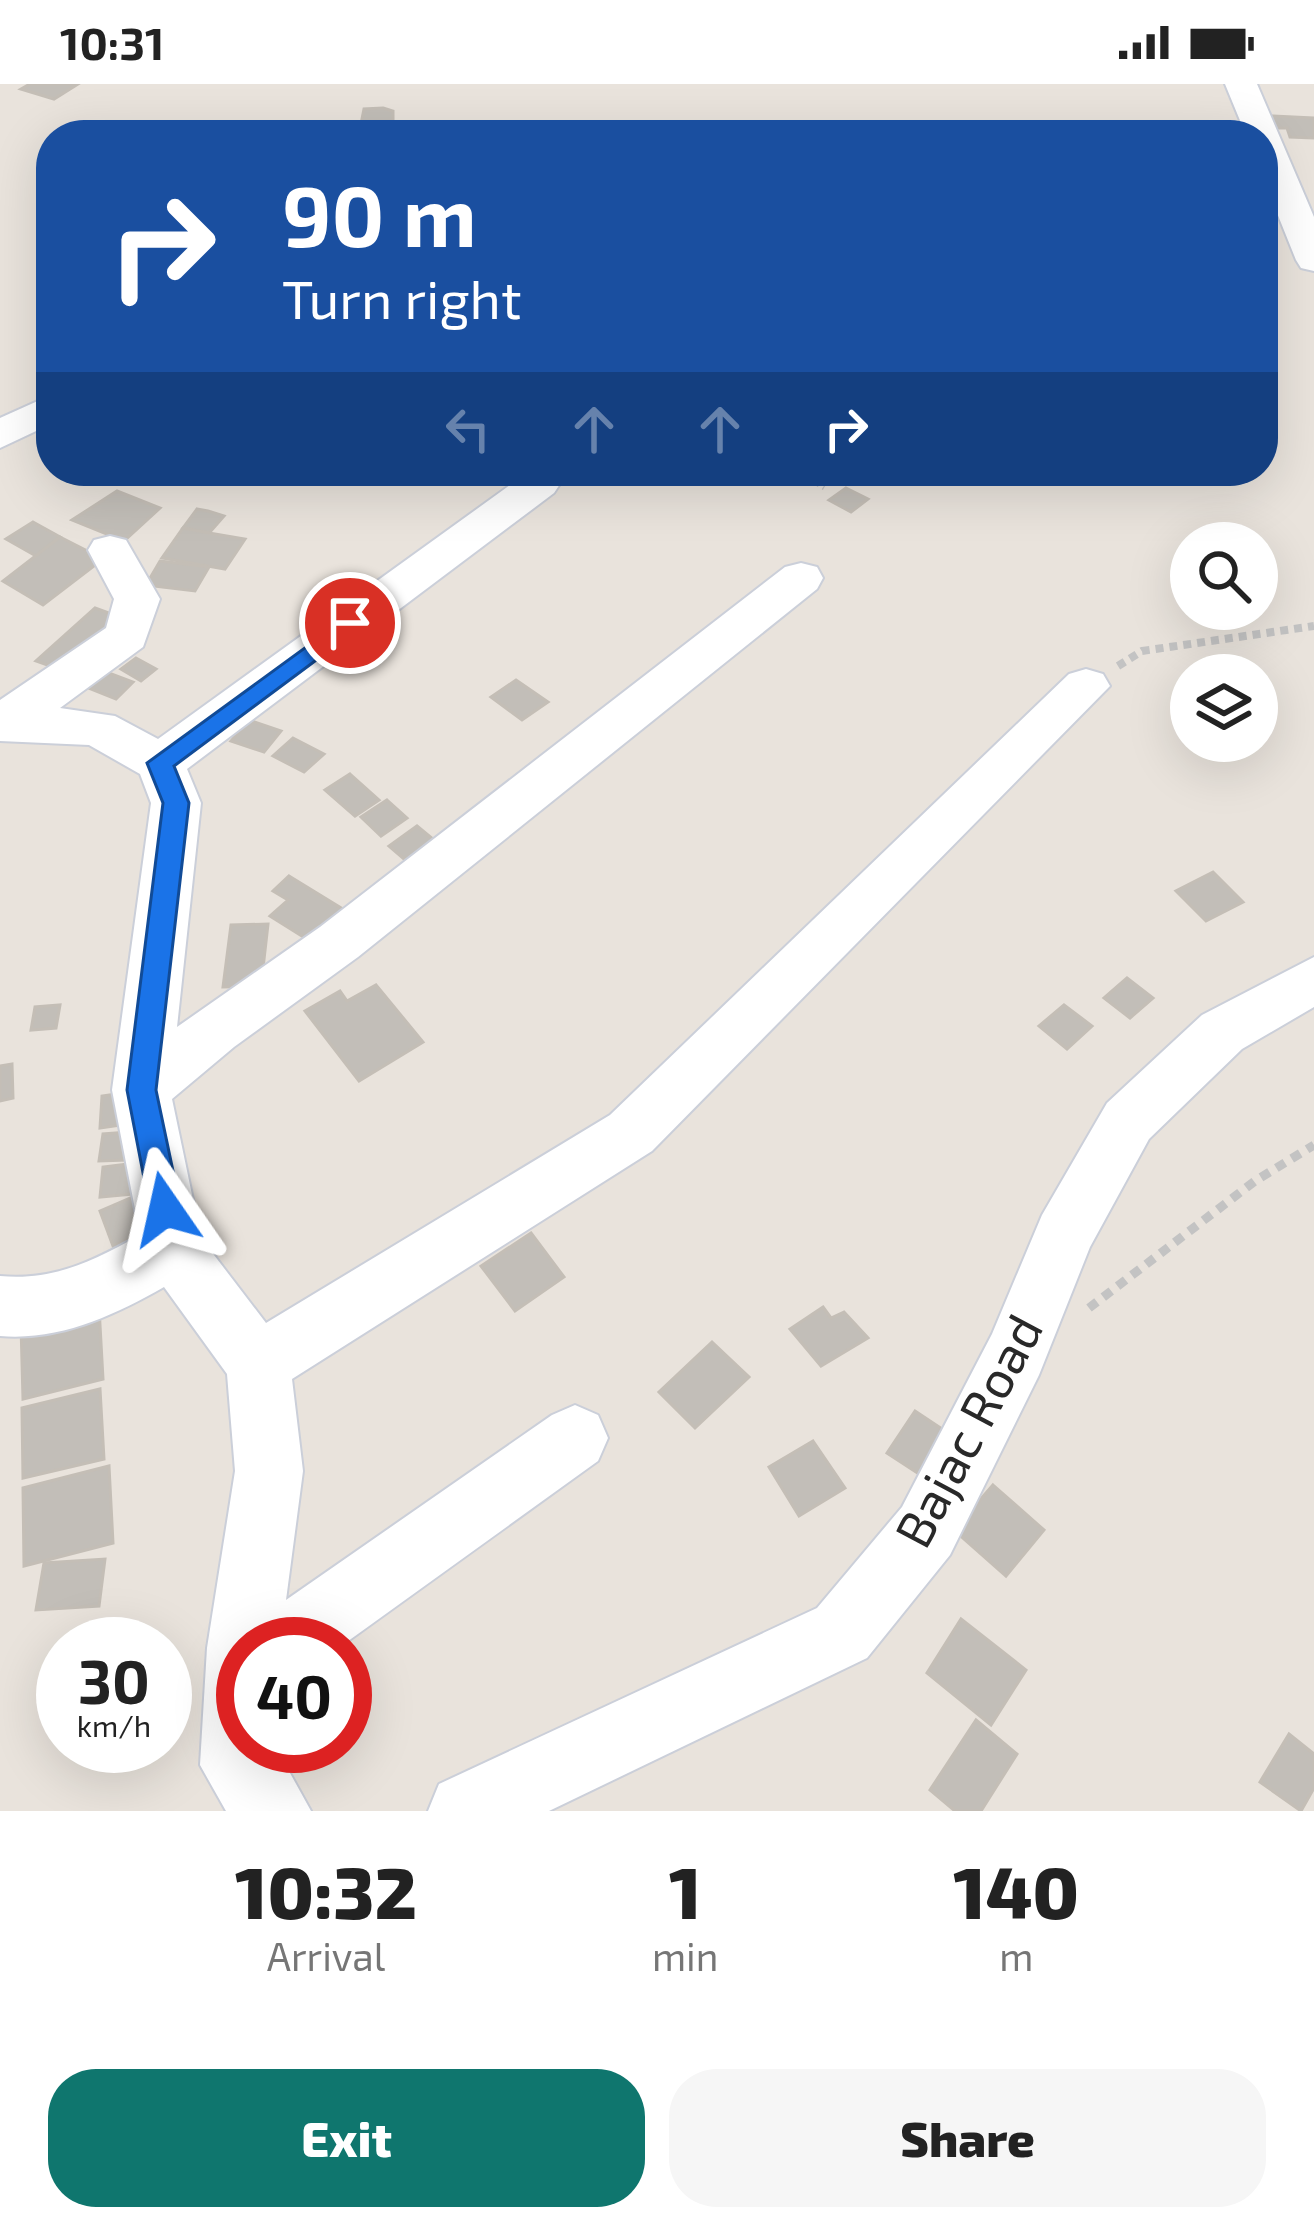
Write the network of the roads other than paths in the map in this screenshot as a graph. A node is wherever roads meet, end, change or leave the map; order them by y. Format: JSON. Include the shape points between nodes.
{"nodes":[{"id":1,"x":1241,"y":84,"type":"edge"},
{"id":2,"x":1257,"y":120,"type":"edge"},
{"id":3,"x":1278,"y":172,"type":"edge"},
{"id":4,"x":1314,"y":260,"type":"edge"},
{"id":5,"x":36,"y":415,"type":"edge"},
{"id":6,"x":0,"y":435,"type":"edge"},
{"id":7,"x":536,"y":486,"type":"edge"},
{"id":8,"x":110,"y":550,"type":"dead end"},
{"id":9,"x":801,"y":578,"type":"dead end"},
{"id":10,"x":1086,"y":686,"type":"road end"},
{"id":11,"x":2,"y":720,"type":"edge"},
{"id":12,"x":160,"y":763,"type":"junction"},
{"id":13,"x":1314,"y":980,"type":"edge"},
{"id":14,"x":142,"y":1090,"type":"junction"},
{"id":15,"x":173,"y":1249,"type":"junction"},
{"id":16,"x":0,"y":1306,"type":"edge"},
{"id":17,"x":258,"y":1364,"type":"junction"},
{"id":18,"x":575,"y":1438,"type":"dead end"},
{"id":19,"x":254,"y":1617,"type":"edge"},
{"id":20,"x":309,"y":1617,"type":"edge"},
{"id":21,"x":243,"y":1773,"type":"edge"},
{"id":22,"x":273,"y":1811,"type":"edge"},
{"id":23,"x":466,"y":1811,"type":"edge"}],
"edges":[{"from":1,"to":2,"type":"street"},
{"from":3,"to":4,"type":"street"},
{"from":5,"to":6,"type":"street"},
{"from":7,"to":12,"type":"street"},
{"from":8,"to":11,"type":"street","via":[[137,599],[127,635]]},
{"from":9,"to":14,"type":"street"},
{"from":10,"to":17,"type":"street","via":[[631,1133]]},
{"from":11,"to":12,"type":"street","via":[[98,728]]},
{"from":12,"to":14,"type":"street","via":[[176,803]]},
{"from":13,"to":23,"type":"street","name":"Bajac Road","via":[[1222,1032],[1128,1121],[1064,1235],[1016,1353],[926,1531],[842,1633]]},
{"from":14,"to":15,"type":"street"},
{"from":15,"to":16,"type":"street","via":[[93,1293],[19,1310]]},
{"from":15,"to":17,"type":"street"},
{"from":17,"to":19,"type":"street","via":[[269,1471]]},
{"from":18,"to":20,"type":"street"},
{"from":21,"to":22,"type":"street"}]}
